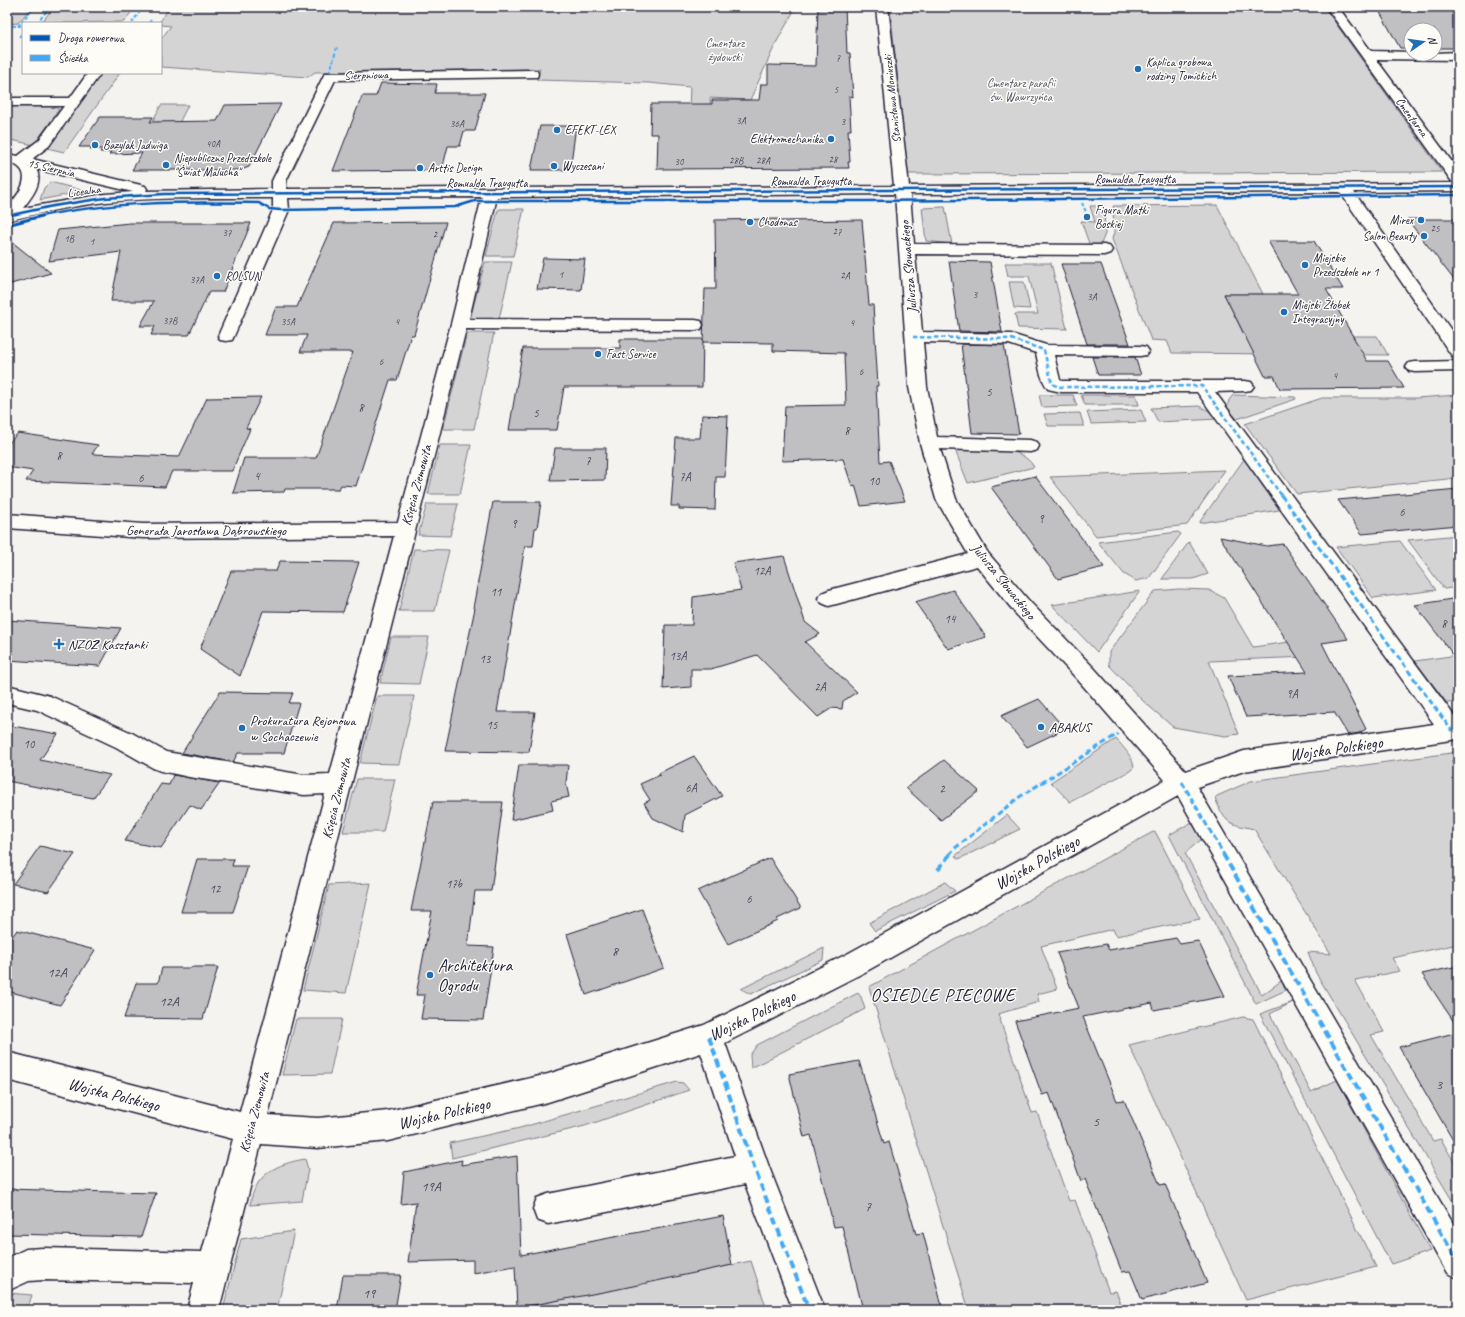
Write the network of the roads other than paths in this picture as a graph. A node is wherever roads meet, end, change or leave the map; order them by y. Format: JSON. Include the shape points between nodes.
{"nodes":[{"id":1,"x":882,"y":7,"type":"edge"},
{"id":2,"x":1332,"y":7,"type":"edge"},
{"id":3,"x":1367,"y":55,"type":"junction"},
{"id":4,"x":1458,"y":56,"type":"edge"},
{"id":5,"x":93,"y":74,"type":"edge"},
{"id":6,"x":532,"y":74,"type":"dead end"},
{"id":7,"x":7,"y":102,"type":"edge"},
{"id":8,"x":75,"y":102,"type":"junction"},
{"id":9,"x":14,"y":160,"type":"edge"},
{"id":10,"x":1458,"y":180,"type":"edge"},
{"id":11,"x":1458,"y":187,"type":"edge"},
{"id":12,"x":1345,"y":189,"type":"junction"},
{"id":13,"x":902,"y":190,"type":"junction"},
{"id":14,"x":490,"y":193,"type":"junction"},
{"id":15,"x":164,"y":194,"type":"junction"},
{"id":16,"x":281,"y":194,"type":"junction"},
{"id":17,"x":7,"y":216,"type":"edge"},
{"id":18,"x":907,"y":249,"type":"junction"},
{"id":19,"x":1104,"y":250,"type":"dead end"},
{"id":20,"x":459,"y":324,"type":"junction"},
{"id":21,"x":696,"y":325,"type":"dead end"},
{"id":22,"x":226,"y":336,"type":"dead end"},
{"id":23,"x":914,"y":337,"type":"junction"},
{"id":24,"x":1044,"y":350,"type":"junction"},
{"id":25,"x":1140,"y":351,"type":"dead end"},
{"id":26,"x":1458,"y":352,"type":"edge"},
{"id":27,"x":1458,"y":366,"type":"edge"},
{"id":28,"x":1415,"y":368,"type":"dead end"},
{"id":29,"x":1202,"y":386,"type":"junction"},
{"id":30,"x":1245,"y":386,"type":"dead end"},
{"id":31,"x":929,"y":443,"type":"junction"},
{"id":32,"x":1030,"y":446,"type":"dead end"},
{"id":33,"x":7,"y":521,"type":"edge"},
{"id":34,"x":404,"y":529,"type":"junction"},
{"id":35,"x":981,"y":558,"type":"junction"},
{"id":36,"x":829,"y":598,"type":"dead end"},
{"id":37,"x":7,"y":694,"type":"edge"},
{"id":38,"x":1455,"y":731,"type":"edge"},
{"id":39,"x":1182,"y":782,"type":"junction"},
{"id":40,"x":340,"y":784,"type":"junction"},
{"id":41,"x":709,"y":1037,"type":"junction"},
{"id":42,"x":7,"y":1066,"type":"edge"},
{"id":43,"x":249,"y":1129,"type":"junction"},
{"id":44,"x":754,"y":1167,"type":"junction"},
{"id":45,"x":548,"y":1209,"type":"dead end"},
{"id":46,"x":1458,"y":1262,"type":"edge"},
{"id":47,"x":214,"y":1268,"type":"junction"},
{"id":48,"x":7,"y":1275,"type":"edge"},
{"id":49,"x":203,"y":1310,"type":"edge"},
{"id":50,"x":810,"y":1310,"type":"edge"}],
"edges":[{"from":1,"to":13,"type":"street","name":"Stanisława Moniuszki"},
{"from":2,"to":3,"type":"street","name":"Cmentarna"},
{"from":3,"to":4,"type":"street"},
{"from":3,"to":10,"type":"street","name":"Cmentarna"},
{"from":5,"to":8,"type":"street"},
{"from":6,"to":16,"type":"street","name":"Sierpniowa","via":[[330,76],[280,181]]},
{"from":7,"to":8,"type":"street"},
{"from":8,"to":9,"type":"street","via":[[44,143]]},
{"from":9,"to":15,"type":"street","name":"15 Sierpnia"},
{"from":9,"to":17,"type":"street","via":[[30,173],[31,179],[18,206]]},
{"from":11,"to":12,"type":"street","name":"Romualda Traugutta"},
{"from":12,"to":13,"type":"street","name":"Romualda Traugutta"},
{"from":12,"to":26,"type":"street"},
{"from":13,"to":14,"type":"street","name":"Romualda Traugutta"},
{"from":13,"to":18,"type":"street","name":"Juliusza Słowackiego"},
{"from":14,"to":16,"type":"street","name":"Romualda Traugutta"},
{"from":14,"to":20,"type":"street","name":"Księcia Ziemowita"},
{"from":15,"to":16,"type":"street","name":"Romualda Traugutta"},
{"from":15,"to":17,"type":"street","name":"Licealna","via":[[105,198]]},
{"from":16,"to":22,"type":"street","via":[[281,210]]},
{"from":18,"to":19,"type":"street"},
{"from":18,"to":23,"type":"street","name":"Juliusza Słowackiego"},
{"from":20,"to":21,"type":"street"},
{"from":20,"to":34,"type":"street","name":"Księcia Ziemowita"},
{"from":23,"to":24,"type":"street","via":[[1011,339]]},
{"from":23,"to":31,"type":"street","name":"Juliusza Słowackiego","via":[[918,388]]},
{"from":24,"to":25,"type":"street"},
{"from":24,"to":29,"type":"street","via":[[1054,385]]},
{"from":27,"to":28,"type":"street"},
{"from":29,"to":30,"type":"street"},
{"from":29,"to":38,"type":"street"},
{"from":31,"to":32,"type":"street"},
{"from":31,"to":35,"type":"street","name":"Juliusza Słowackiego","via":[[946,499]]},
{"from":33,"to":34,"type":"street","name":"Generała Jarosława Dąbrowskiego","via":[[158,531]]},
{"from":34,"to":40,"type":"street","name":"Księcia Ziemowita"},
{"from":35,"to":36,"type":"street"},
{"from":35,"to":39,"type":"street","name":"Juliusza Słowackiego","via":[[1023,608]]},
{"from":37,"to":40,"type":"street","via":[[42,702],[124,740],[161,761],[304,785]]},
{"from":38,"to":39,"type":"street","name":"Wojska Polskiego","via":[[1244,761]]},
{"from":39,"to":41,"type":"street","name":"Wojska Polskiego","via":[[856,963]]},
{"from":39,"to":46,"type":"street","name":"Juliusza Słowackiego"},
{"from":40,"to":43,"type":"street","name":"Księcia Ziemowita"},
{"from":41,"to":43,"type":"street","name":"Wojska Polskiego","via":[[548,1088],[388,1126],[318,1133]]},
{"from":41,"to":44,"type":"street"},
{"from":42,"to":43,"type":"street","name":"Wojska Polskiego"},
{"from":43,"to":47,"type":"street","name":"Księcia Ziemowita"},
{"from":44,"to":45,"type":"street"},
{"from":44,"to":50,"type":"street"},
{"from":47,"to":48,"type":"street","via":[[43,1264],[26,1265]]},
{"from":47,"to":49,"type":"street","name":"Księcia Ziemowita"}]}
